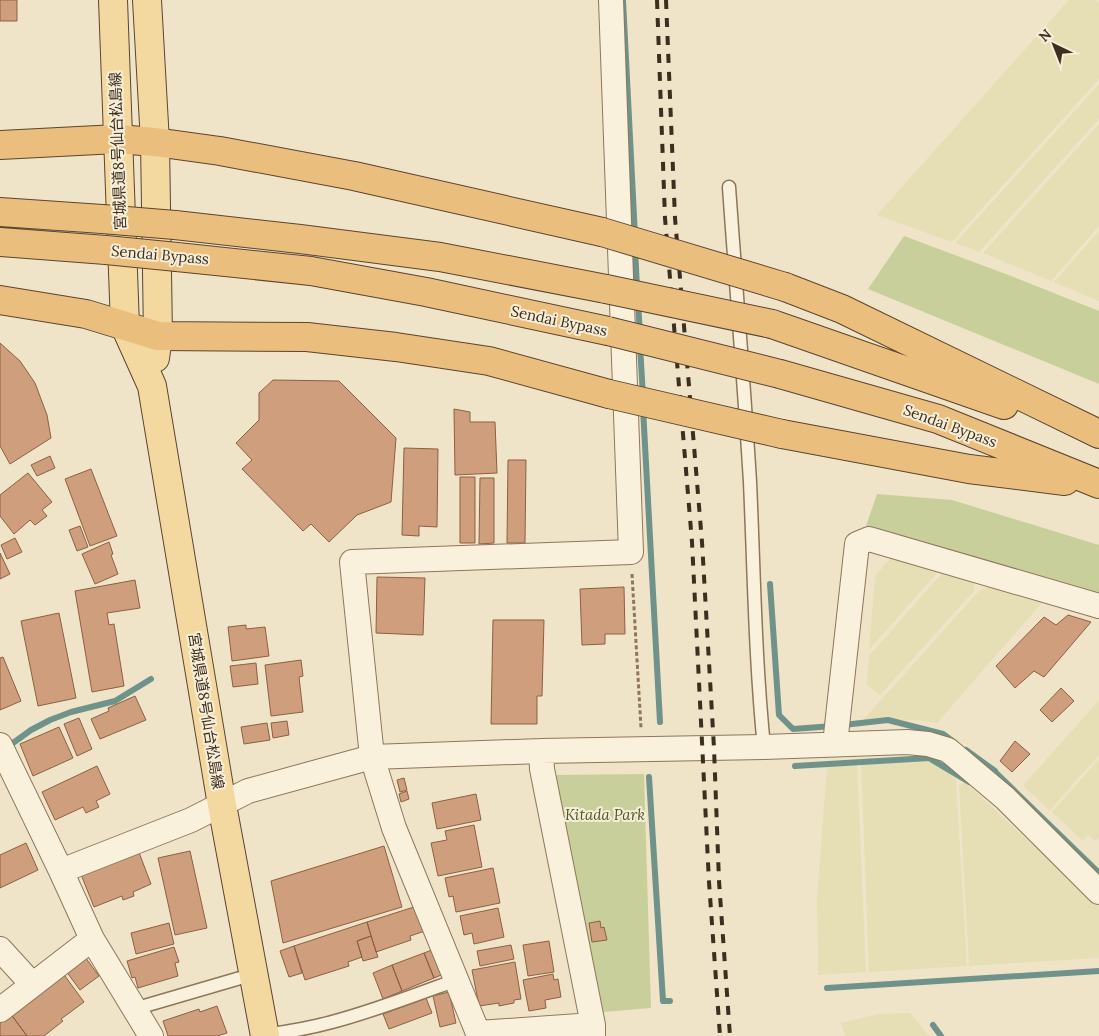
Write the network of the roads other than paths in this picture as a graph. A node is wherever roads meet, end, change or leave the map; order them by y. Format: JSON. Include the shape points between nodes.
{"nodes":[{"id":1,"x":112,"y":0,"type":"edge"},
{"id":2,"x":147,"y":0,"type":"edge"},
{"id":3,"x":611,"y":0,"type":"edge"},
{"id":4,"x":117,"y":139,"type":"junction"},
{"id":5,"x":155,"y":142,"type":"junction"},
{"id":6,"x":0,"y":145,"type":"edge"},
{"id":7,"x":729,"y":187,"type":"dead end"},
{"id":8,"x":0,"y":212,"type":"edge"},
{"id":9,"x":0,"y":242,"type":"edge"},
{"id":10,"x":0,"y":300,"type":"edge"},
{"id":11,"x":125,"y":326,"type":"junction"},
{"id":12,"x":158,"y":336,"type":"junction"},
{"id":13,"x":152,"y":386,"type":"junction"},
{"id":14,"x":1099,"y":436,"type":"edge"},
{"id":15,"x":1099,"y":485,"type":"edge"},
{"id":16,"x":1099,"y":606,"type":"edge"},
{"id":17,"x":836,"y":731,"type":"junction"},
{"id":18,"x":0,"y":746,"type":"edge"},
{"id":19,"x":764,"y":747,"type":"junction"},
{"id":20,"x":540,"y":751,"type":"junction"},
{"id":21,"x":372,"y":757,"type":"junction"},
{"id":22,"x":222,"y":805,"type":"junction"},
{"id":23,"x":61,"y":870,"type":"junction"},
{"id":24,"x":1099,"y":892,"type":"edge"},
{"id":25,"x":92,"y":938,"type":"junction"},
{"id":26,"x":0,"y":949,"type":"edge"},
{"id":27,"x":254,"y":974,"type":"junction"},
{"id":28,"x":456,"y":980,"type":"junction"},
{"id":29,"x":32,"y":984,"type":"junction"},
{"id":30,"x":134,"y":1009,"type":"junction"},
{"id":31,"x":0,"y":1010,"type":"edge"},
{"id":32,"x":593,"y":1031,"type":"edge"},
{"id":33,"x":151,"y":1036,"type":"edge"},
{"id":34,"x":264,"y":1036,"type":"edge"}],
"edges":[{"from":1,"to":4,"type":"main road","name":"宮城県道8号仙台松島線"},
{"from":2,"to":5,"type":"main road","name":"宮城県道8号仙台松島線"},
{"from":3,"to":21,"type":"street","via":[[631,552],[352,562]]},
{"from":4,"to":5,"type":"highway"},
{"from":4,"to":6,"type":"highway"},
{"from":4,"to":11,"type":"main road","name":"宮城県道8号仙台松島線"},
{"from":5,"to":12,"type":"main road","name":"宮城県道8号仙台松島線"},
{"from":5,"to":14,"type":"highway","bridge":true,"via":[[354,176],[602,232],[785,287],[842,309]]},
{"from":7,"to":19,"type":"lane","via":[[750,482],[755,630]]},
{"from":8,"to":14,"type":"highway","name":"Sendai Bypass","bridge":true,"via":[[175,225],[300,239],[440,257],[606,289],[772,324]]},
{"from":9,"to":15,"type":"highway","name":"Sendai Bypass","bridge":true,"via":[[310,271],[608,331],[780,374],[938,419]]},
{"from":10,"to":11,"type":"highway","via":[[86,314]]},
{"from":11,"to":12,"type":"highway"},
{"from":11,"to":13,"type":"main road","name":"宮城県道8号仙台松島線"},
{"from":12,"to":13,"type":"main road","name":"宮城県道8号仙台松島線"},
{"from":12,"to":15,"type":"highway","bridge":true,"via":[[307,337],[489,361],[608,394],[782,434],[969,468]]},
{"from":13,"to":22,"type":"main road","name":"宮城県道8号仙台松島線"},
{"from":16,"to":17,"type":"street","via":[[869,539],[857,544]]},
{"from":17,"to":19,"type":"street"},
{"from":17,"to":24,"type":"street","via":[[928,744],[948,750],[1005,798]]},
{"from":18,"to":23,"type":"street"},
{"from":19,"to":20,"type":"street"},
{"from":20,"to":21,"type":"street"},
{"from":20,"to":32,"type":"street"},
{"from":21,"to":22,"type":"street","via":[[248,791]]},
{"from":21,"to":28,"type":"street","via":[[394,828]]},
{"from":22,"to":23,"type":"street"},
{"from":22,"to":27,"type":"main road","name":"宮城県道8号仙台松島線"},
{"from":23,"to":25,"type":"street"},
{"from":25,"to":29,"type":"street"},
{"from":25,"to":30,"type":"street"},
{"from":26,"to":29,"type":"street"},
{"from":27,"to":30,"type":"lane"},
{"from":27,"to":34,"type":"main road","name":"宮城県道8号仙台松島線"},
{"from":28,"to":32,"type":"street","via":[[478,1033]]},
{"from":28,"to":34,"type":"lane","via":[[332,1022]]},
{"from":29,"to":31,"type":"street"},
{"from":30,"to":33,"type":"street"}]}
